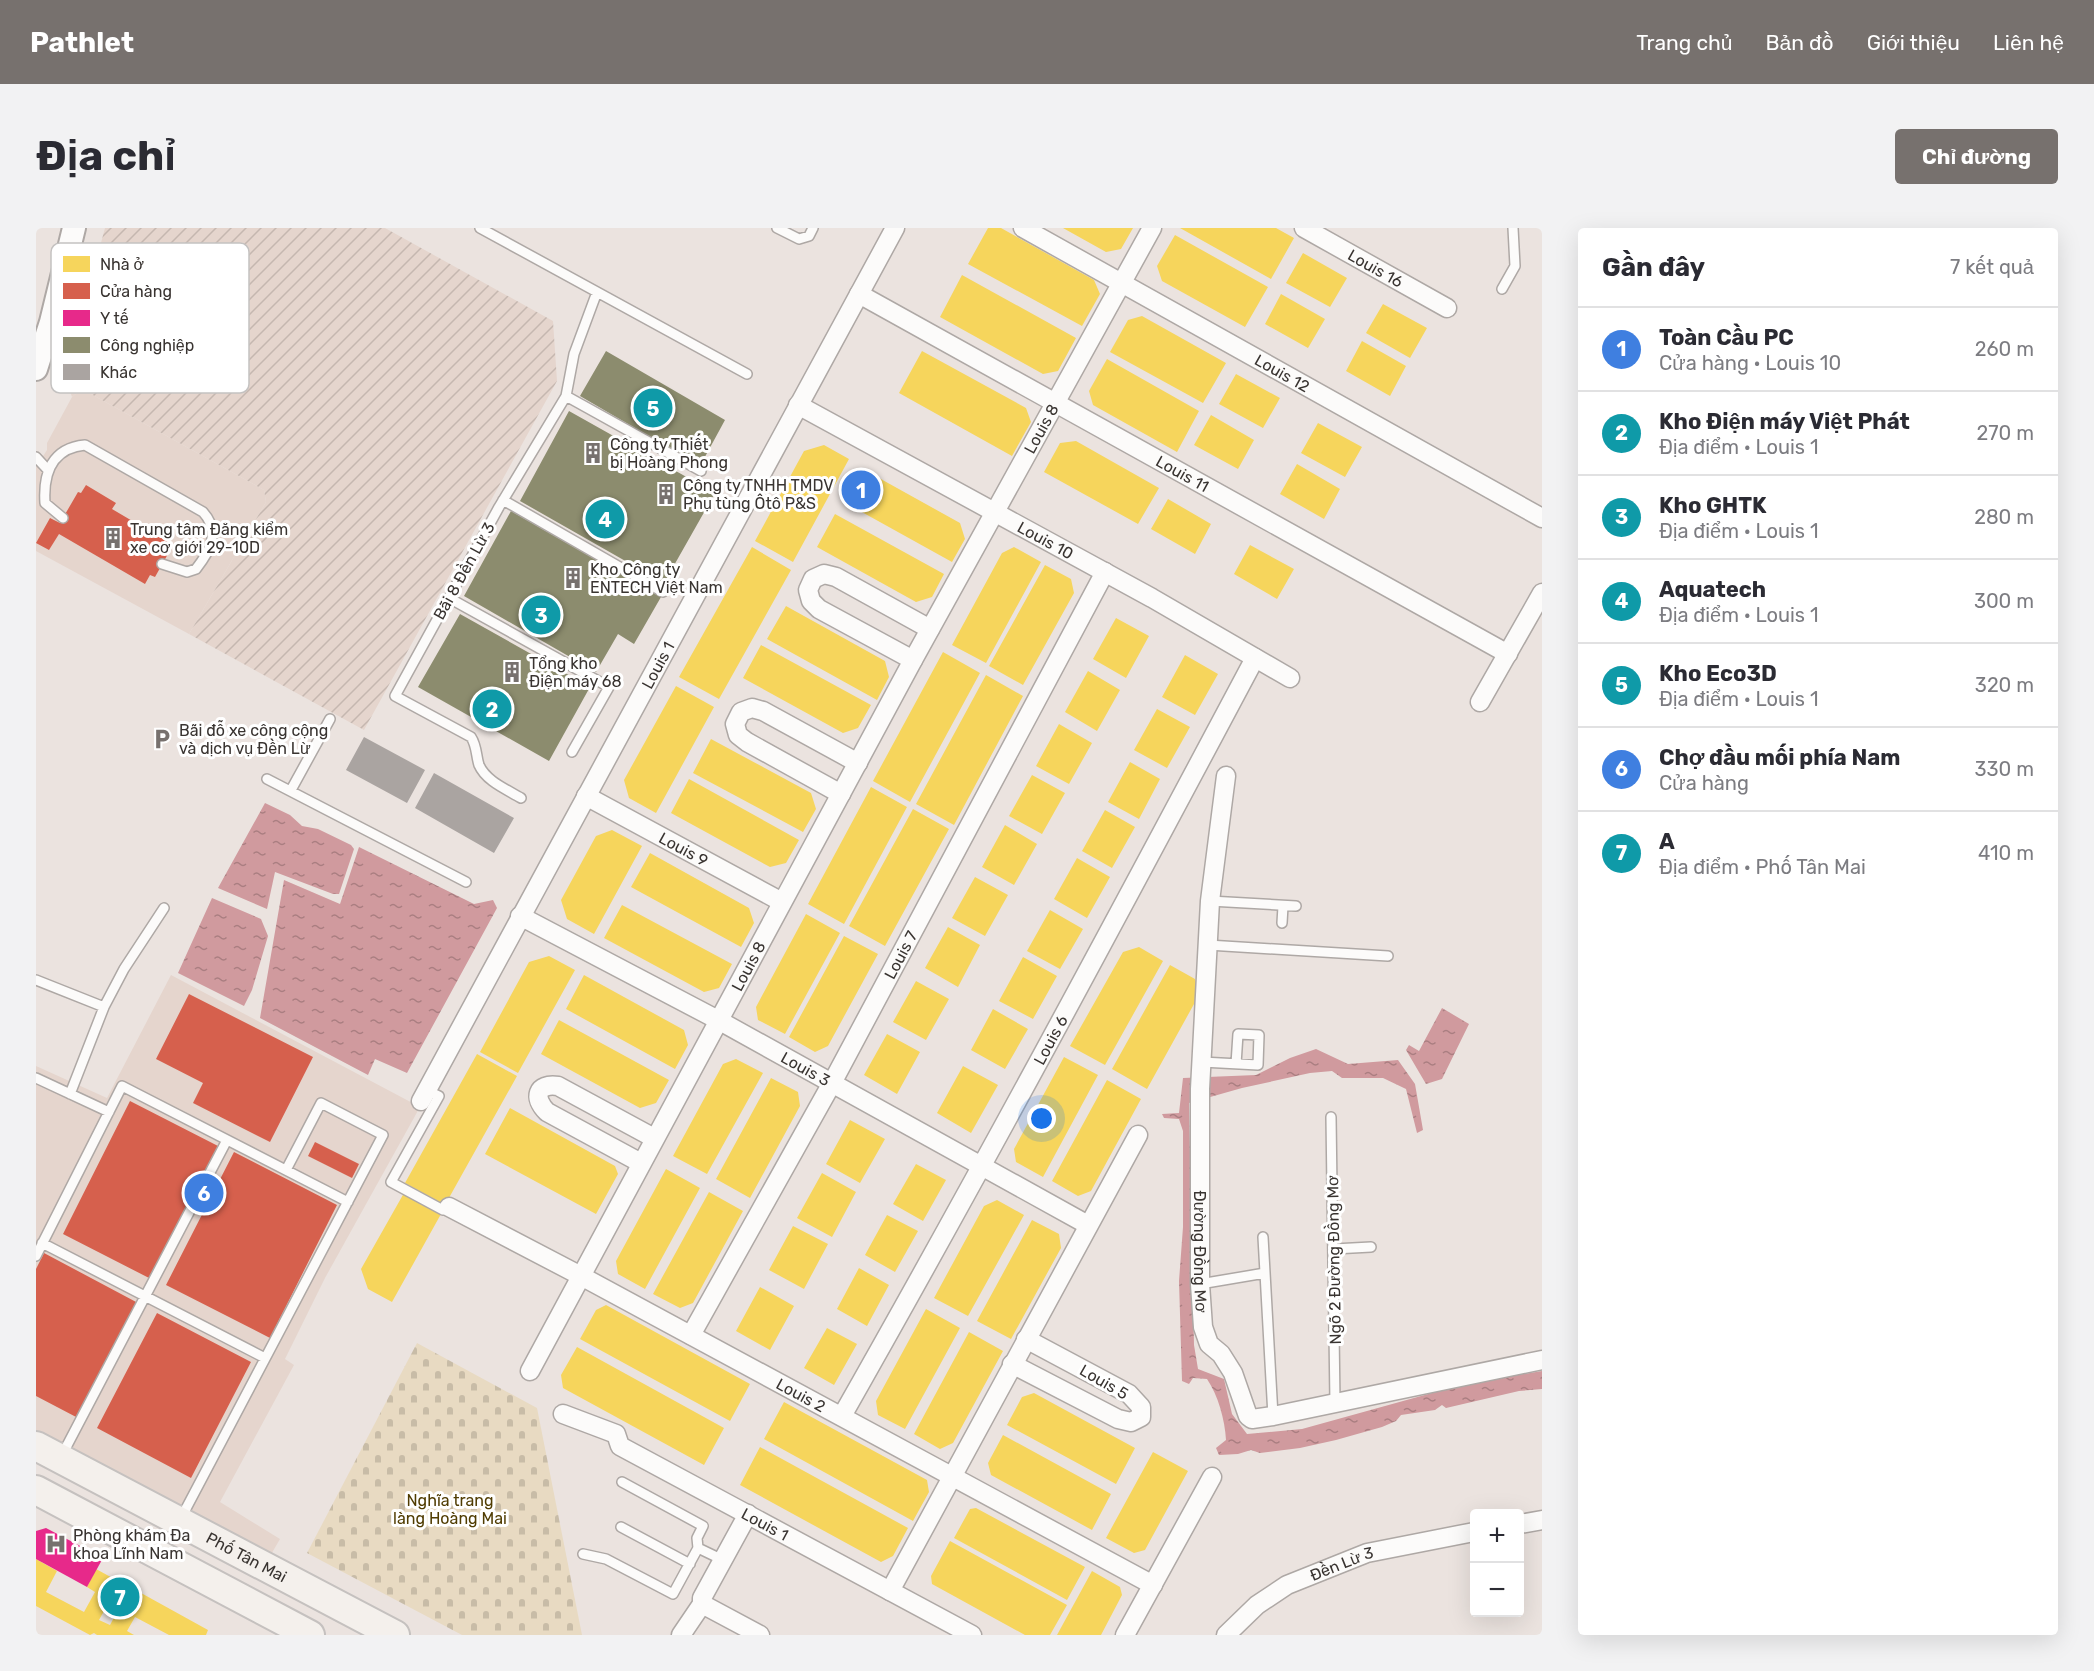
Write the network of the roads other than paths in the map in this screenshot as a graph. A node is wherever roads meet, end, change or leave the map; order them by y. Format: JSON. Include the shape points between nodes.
{"nodes":[{"id":1,"x":74,"y":228,"type":"edge"},
{"id":2,"x":480,"y":228,"type":"edge"},
{"id":3,"x":777,"y":228,"type":"edge"},
{"id":4,"x":813,"y":228,"type":"edge"},
{"id":5,"x":895,"y":228,"type":"edge"},
{"id":6,"x":1023,"y":228,"type":"edge"},
{"id":7,"x":1152,"y":228,"type":"edge"},
{"id":8,"x":1304,"y":228,"type":"edge"},
{"id":9,"x":1513,"y":228,"type":"edge"},
{"id":10,"x":70,"y":243,"type":"edge"},
{"id":11,"x":1122,"y":283,"type":"junction"},
{"id":12,"x":1502,"y":289,"type":"dead end"},
{"id":13,"x":597,"y":292,"type":"junction"},
{"id":14,"x":859,"y":294,"type":"junction"},
{"id":15,"x":1447,"y":308,"type":"dead end"},
{"id":16,"x":51,"y":322,"type":"edge"},
{"id":17,"x":36,"y":369,"type":"edge"},
{"id":18,"x":747,"y":374,"type":"dead end"},
{"id":19,"x":566,"y":396,"type":"junction"},
{"id":20,"x":1056,"y":403,"type":"junction"},
{"id":21,"x":798,"y":405,"type":"junction"},
{"id":22,"x":36,"y":457,"type":"edge"},
{"id":23,"x":47,"y":469,"type":"junction"},
{"id":24,"x":701,"y":471,"type":"dead end"},
{"id":25,"x":503,"y":500,"type":"junction"},
{"id":26,"x":995,"y":512,"type":"junction"},
{"id":27,"x":63,"y":518,"type":"dead end"},
{"id":28,"x":1542,"y":518,"type":"edge"},
{"id":29,"x":162,"y":564,"type":"dead end"},
{"id":30,"x":1105,"y":572,"type":"junction"},
{"id":31,"x":663,"y":592,"type":"dead end"},
{"id":32,"x":1542,"y":592,"type":"edge"},
{"id":33,"x":449,"y":598,"type":"junction"},
{"id":34,"x":930,"y":629,"type":"junction"},
{"id":35,"x":1508,"y":654,"type":"junction"},
{"id":36,"x":1255,"y":658,"type":"junction"},
{"id":37,"x":913,"y":660,"type":"junction"},
{"id":38,"x":1290,"y":678,"type":"dead end"},
{"id":39,"x":1480,"y":702,"type":"dead end"},
{"id":40,"x":330,"y":719,"type":"dead end"},
{"id":41,"x":572,"y":752,"type":"dead end"},
{"id":42,"x":858,"y":763,"type":"junction"},
{"id":43,"x":1226,"y":776,"type":"dead end"},
{"id":44,"x":267,"y":779,"type":"dead end"},
{"id":45,"x":291,"y":790,"type":"junction"},
{"id":46,"x":841,"y":794,"type":"junction"},
{"id":47,"x":586,"y":796,"type":"junction"},
{"id":48,"x":520,"y":798,"type":"dead end"},
{"id":49,"x":466,"y":882,"type":"dead end"},
{"id":50,"x":1210,"y":901,"type":"junction"},
{"id":51,"x":782,"y":902,"type":"junction"},
{"id":52,"x":1283,"y":906,"type":"junction"},
{"id":53,"x":1296,"y":906,"type":"dead end"},
{"id":54,"x":164,"y":908,"type":"dead end"},
{"id":55,"x":520,"y":916,"type":"junction"},
{"id":56,"x":1282,"y":922,"type":"dead end"},
{"id":57,"x":1208,"y":945,"type":"junction"},
{"id":58,"x":1388,"y":956,"type":"dead end"},
{"id":59,"x":36,"y":980,"type":"edge"},
{"id":60,"x":104,"y":1007,"type":"junction"},
{"id":61,"x":718,"y":1020,"type":"junction"},
{"id":62,"x":1202,"y":1062,"type":"junction"},
{"id":63,"x":1236,"y":1064,"type":"junction"},
{"id":64,"x":36,"y":1078,"type":"edge"},
{"id":65,"x":832,"y":1083,"type":"junction"},
{"id":66,"x":70,"y":1094,"type":"junction"},
{"id":67,"x":423,"y":1095,"type":"joint"},
{"id":68,"x":109,"y":1112,"type":"junction"},
{"id":69,"x":1331,"y":1117,"type":"dead end"},
{"id":70,"x":1138,"y":1135,"type":"dead end"},
{"id":71,"x":654,"y":1138,"type":"junction"},
{"id":72,"x":226,"y":1140,"type":"junction"},
{"id":73,"x":641,"y":1163,"type":"junction"},
{"id":74,"x":982,"y":1166,"type":"junction"},
{"id":75,"x":286,"y":1170,"type":"junction"},
{"id":76,"x":348,"y":1202,"type":"junction"},
{"id":77,"x":449,"y":1207,"type":"joint"},
{"id":78,"x":1088,"y":1225,"type":"junction"},
{"id":79,"x":1263,"y":1237,"type":"dead end"},
{"id":80,"x":42,"y":1243,"type":"junction"},
{"id":81,"x":1371,"y":1247,"type":"dead end"},
{"id":82,"x":1334,"y":1250,"type":"junction"},
{"id":83,"x":36,"y":1256,"type":"edge"},
{"id":84,"x":1265,"y":1273,"type":"junction"},
{"id":85,"x":581,"y":1276,"type":"junction"},
{"id":86,"x":1200,"y":1284,"type":"junction"},
{"id":87,"x":145,"y":1296,"type":"junction"},
{"id":88,"x":692,"y":1335,"type":"junction"},
{"id":89,"x":1026,"y":1338,"type":"junction"},
{"id":90,"x":265,"y":1358,"type":"junction"},
{"id":91,"x":1542,"y":1360,"type":"edge"},
{"id":92,"x":1012,"y":1364,"type":"junction"},
{"id":93,"x":530,"y":1371,"type":"dead end"},
{"id":94,"x":1335,"y":1403,"type":"junction"},
{"id":95,"x":563,"y":1414,"type":"dead end"},
{"id":96,"x":842,"y":1416,"type":"junction"},
{"id":97,"x":1273,"y":1416,"type":"junction"},
{"id":98,"x":48,"y":1452,"type":"edge"},
{"id":99,"x":953,"y":1476,"type":"junction"},
{"id":100,"x":1212,"y":1477,"type":"dead end"},
{"id":101,"x":622,"y":1482,"type":"dead end"},
{"id":102,"x":36,"y":1490,"type":"edge"},
{"id":103,"x":748,"y":1514,"type":"junction"},
{"id":104,"x":1542,"y":1520,"type":"edge"},
{"id":105,"x":179,"y":1522,"type":"junction"},
{"id":106,"x":1524,"y":1523,"type":"edge"},
{"id":107,"x":621,"y":1527,"type":"dead end"},
{"id":108,"x":1470,"y":1533,"type":"edge"},
{"id":109,"x":698,"y":1548,"type":"junction"},
{"id":110,"x":583,"y":1554,"type":"dead end"},
{"id":111,"x":723,"y":1560,"type":"junction"},
{"id":112,"x":690,"y":1564,"type":"junction"},
{"id":113,"x":269,"y":1569,"type":"junction"},
{"id":114,"x":1153,"y":1584,"type":"junction"},
{"id":115,"x":890,"y":1591,"type":"junction"},
{"id":116,"x":250,"y":1604,"type":"junction"},
{"id":117,"x":702,"y":1604,"type":"junction"},
{"id":118,"x":310,"y":1635,"type":"edge"},
{"id":119,"x":395,"y":1635,"type":"edge"},
{"id":120,"x":681,"y":1635,"type":"edge"},
{"id":121,"x":760,"y":1635,"type":"edge"},
{"id":122,"x":972,"y":1635,"type":"edge"},
{"id":123,"x":1125,"y":1635,"type":"edge"},
{"id":124,"x":1226,"y":1635,"type":"edge"}],
"edges":[{"from":1,"to":10,"type":"street"},
{"from":2,"to":13,"type":"lane"},
{"from":3,"to":4,"type":"lane","via":[[804,239]]},
{"from":5,"to":14,"type":"street","name":"Louis 1"},
{"from":6,"to":11,"type":"street","name":"Louis 12"},
{"from":7,"to":11,"type":"street","name":"Louis 8"},
{"from":8,"to":15,"type":"street","name":"Louis 16"},
{"from":9,"to":12,"type":"lane","via":[[1515,266]]},
{"from":11,"to":20,"type":"street","name":"Louis 8"},
{"from":11,"to":28,"type":"street","name":"Louis 12"},
{"from":13,"to":18,"type":"lane"},
{"from":13,"to":19,"type":"lane","name":"Bãi 8 Đền Lừ 3","via":[[574,354]]},
{"from":14,"to":20,"type":"street","name":"Louis 11"},
{"from":14,"to":21,"type":"street","name":"Louis 1"},
{"from":16,"to":17,"type":"street"},
{"from":19,"to":24,"type":"lane"},
{"from":19,"to":25,"type":"lane","name":"Bãi 8 Đền Lừ 3"},
{"from":20,"to":26,"type":"street","name":"Louis 8"},
{"from":20,"to":35,"type":"street","name":"Louis 11"},
{"from":21,"to":26,"type":"street","name":"Louis 10"},
{"from":21,"to":47,"type":"street","name":"Louis 1"},
{"from":22,"to":23,"type":"lane"},
{"from":23,"to":27,"type":"lane","via":[[45,503]]},
{"from":23,"to":29,"type":"lane","via":[[72,446],[85,445],[203,512],[210,520],[212,542],[196,569],[187,572]]},
{"from":25,"to":31,"type":"lane"},
{"from":25,"to":33,"type":"lane","name":"Bãi 8 Đền Lừ 3"},
{"from":26,"to":30,"type":"street","name":"Louis 10"},
{"from":26,"to":34,"type":"street","name":"Louis 8"},
{"from":30,"to":36,"type":"street","name":"Louis 10"},
{"from":30,"to":65,"type":"street","name":"Louis 7"},
{"from":32,"to":35,"type":"street"},
{"from":33,"to":41,"type":"lane","via":[[609,687]]},
{"from":33,"to":48,"type":"lane","name":"Bãi 8 Đền Lừ 3","via":[[395,696],[471,737],[485,776]]},
{"from":34,"to":37,"type":"street","name":"Louis 8"},
{"from":34,"to":37,"type":"street","via":[[836,577],[824,574],[813,579],[808,590],[819,609]]},
{"from":35,"to":39,"type":"street"},
{"from":36,"to":38,"type":"street","name":"Louis 10"},
{"from":36,"to":74,"type":"street","name":"Louis 6"},
{"from":37,"to":42,"type":"street","name":"Louis 8"},
{"from":40,"to":45,"type":"lane"},
{"from":42,"to":46,"type":"street","name":"Louis 8"},
{"from":42,"to":46,"type":"street","via":[[763,711],[752,708],[741,712],[735,724],[738,735]]},
{"from":43,"to":50,"type":"street","name":"Đường Đồng Mơ"},
{"from":44,"to":45,"type":"lane"},
{"from":45,"to":49,"type":"lane"},
{"from":46,"to":51,"type":"street","name":"Louis 8"},
{"from":47,"to":51,"type":"street","name":"Louis 9"},
{"from":47,"to":55,"type":"street","name":"Louis 1"},
{"from":50,"to":52,"type":"lane"},
{"from":50,"to":57,"type":"street","name":"Đường Đồng Mơ"},
{"from":51,"to":61,"type":"street","name":"Louis 8"},
{"from":52,"to":53,"type":"lane"},
{"from":52,"to":56,"type":"lane"},
{"from":54,"to":60,"type":"lane"},
{"from":55,"to":61,"type":"street","name":"Louis 3"},
{"from":55,"to":67,"type":"street","name":"Louis 1"},
{"from":57,"to":58,"type":"lane"},
{"from":57,"to":62,"type":"street","name":"Đường Đồng Mơ"},
{"from":59,"to":60,"type":"lane"},
{"from":60,"to":66,"type":"lane"},
{"from":61,"to":65,"type":"street","name":"Louis 3"},
{"from":61,"to":71,"type":"street","name":"Louis 8"},
{"from":62,"to":63,"type":"lane"},
{"from":62,"to":86,"type":"street","name":"Đường Đồng Mơ"},
{"from":63,"to":63,"type":"lane","via":[[1258,1065],[1260,1031],[1238,1034]]},
{"from":64,"to":66,"type":"lane"},
{"from":65,"to":74,"type":"street","name":"Louis 3"},
{"from":65,"to":88,"type":"street","name":"Louis 7"},
{"from":66,"to":68,"type":"lane"},
{"from":67,"to":77,"type":"lane","via":[[439,1096],[391,1182],[443,1210]]},
{"from":68,"to":72,"type":"lane","via":[[122,1086]]},
{"from":68,"to":80,"type":"lane"},
{"from":69,"to":82,"type":"lane","name":"Ngõ 2 Đường Đồng Mơ"},
{"from":70,"to":78,"type":"street"},
{"from":71,"to":73,"type":"street","name":"Louis 8"},
{"from":71,"to":73,"type":"street","via":[[558,1086],[548,1084],[541,1088],[538,1103],[547,1112]]},
{"from":72,"to":75,"type":"lane"},
{"from":72,"to":87,"type":"lane"},
{"from":73,"to":85,"type":"street","name":"Louis 8"},
{"from":74,"to":78,"type":"street","name":"Louis 3"},
{"from":74,"to":96,"type":"street","name":"Louis 6"},
{"from":75,"to":76,"type":"lane"},
{"from":75,"to":76,"type":"lane","via":[[321,1103],[383,1135]]},
{"from":76,"to":90,"type":"lane"},
{"from":77,"to":85,"type":"street","name":"Louis 2"},
{"from":78,"to":89,"type":"street"},
{"from":79,"to":84,"type":"lane"},
{"from":80,"to":83,"type":"lane"},
{"from":80,"to":87,"type":"lane"},
{"from":81,"to":82,"type":"lane"},
{"from":82,"to":94,"type":"lane","name":"Ngõ 2 Đường Đồng Mơ"},
{"from":84,"to":86,"type":"lane"},
{"from":84,"to":97,"type":"lane"},
{"from":85,"to":88,"type":"street","name":"Louis 2"},
{"from":85,"to":93,"type":"street","name":"Louis 8"},
{"from":86,"to":97,"type":"street","name":"Đường Đồng Mơ","via":[[1203,1327],[1209,1344],[1233,1373],[1248,1416]]},
{"from":87,"to":90,"type":"lane"},
{"from":87,"to":98,"type":"lane"},
{"from":88,"to":96,"type":"street","name":"Louis 2"},
{"from":89,"to":92,"type":"street"},
{"from":89,"to":92,"type":"street","name":"Louis 5","via":[[1129,1394],[1141,1407],[1141,1417],[1131,1422],[1118,1419]]},
{"from":90,"to":105,"type":"lane"},
{"from":91,"to":94,"type":"street","name":"Đường Đồng Mơ"},
{"from":92,"to":99,"type":"street"},
{"from":94,"to":97,"type":"street","name":"Đường Đồng Mơ"},
{"from":95,"to":103,"type":"street","name":"Louis 1","via":[[616,1434],[620,1446]]},
{"from":96,"to":99,"type":"street","name":"Louis 2"},
{"from":98,"to":105,"type":"main road","name":"Phố Tân Mai"},
{"from":99,"to":114,"type":"street","name":"Louis 2"},
{"from":99,"to":115,"type":"street"},
{"from":100,"to":114,"type":"street"},
{"from":101,"to":109,"type":"lane","via":[[703,1526],[697,1538]]},
{"from":102,"to":116,"type":"main road"},
{"from":103,"to":111,"type":"street"},
{"from":103,"to":115,"type":"street","name":"Louis 1"},
{"from":104,"to":106,"type":"street"},
{"from":105,"to":113,"type":"main road","name":"Phố Tân Mai"},
{"from":107,"to":112,"type":"lane"},
{"from":108,"to":124,"type":"street","name":"Đền Lừ 3","via":[[1367,1553],[1287,1585],[1257,1605]]},
{"from":109,"to":111,"type":"lane"},
{"from":109,"to":112,"type":"lane"},
{"from":110,"to":112,"type":"lane","via":[[606,1559],[674,1594]]},
{"from":111,"to":117,"type":"street"},
{"from":113,"to":116,"type":"main road"},
{"from":113,"to":119,"type":"main road","name":"Phố Tân Mai"},
{"from":114,"to":123,"type":"street"},
{"from":115,"to":122,"type":"street","name":"Louis 1"},
{"from":116,"to":118,"type":"main road"},
{"from":117,"to":120,"type":"street"},
{"from":117,"to":121,"type":"street"}]}
